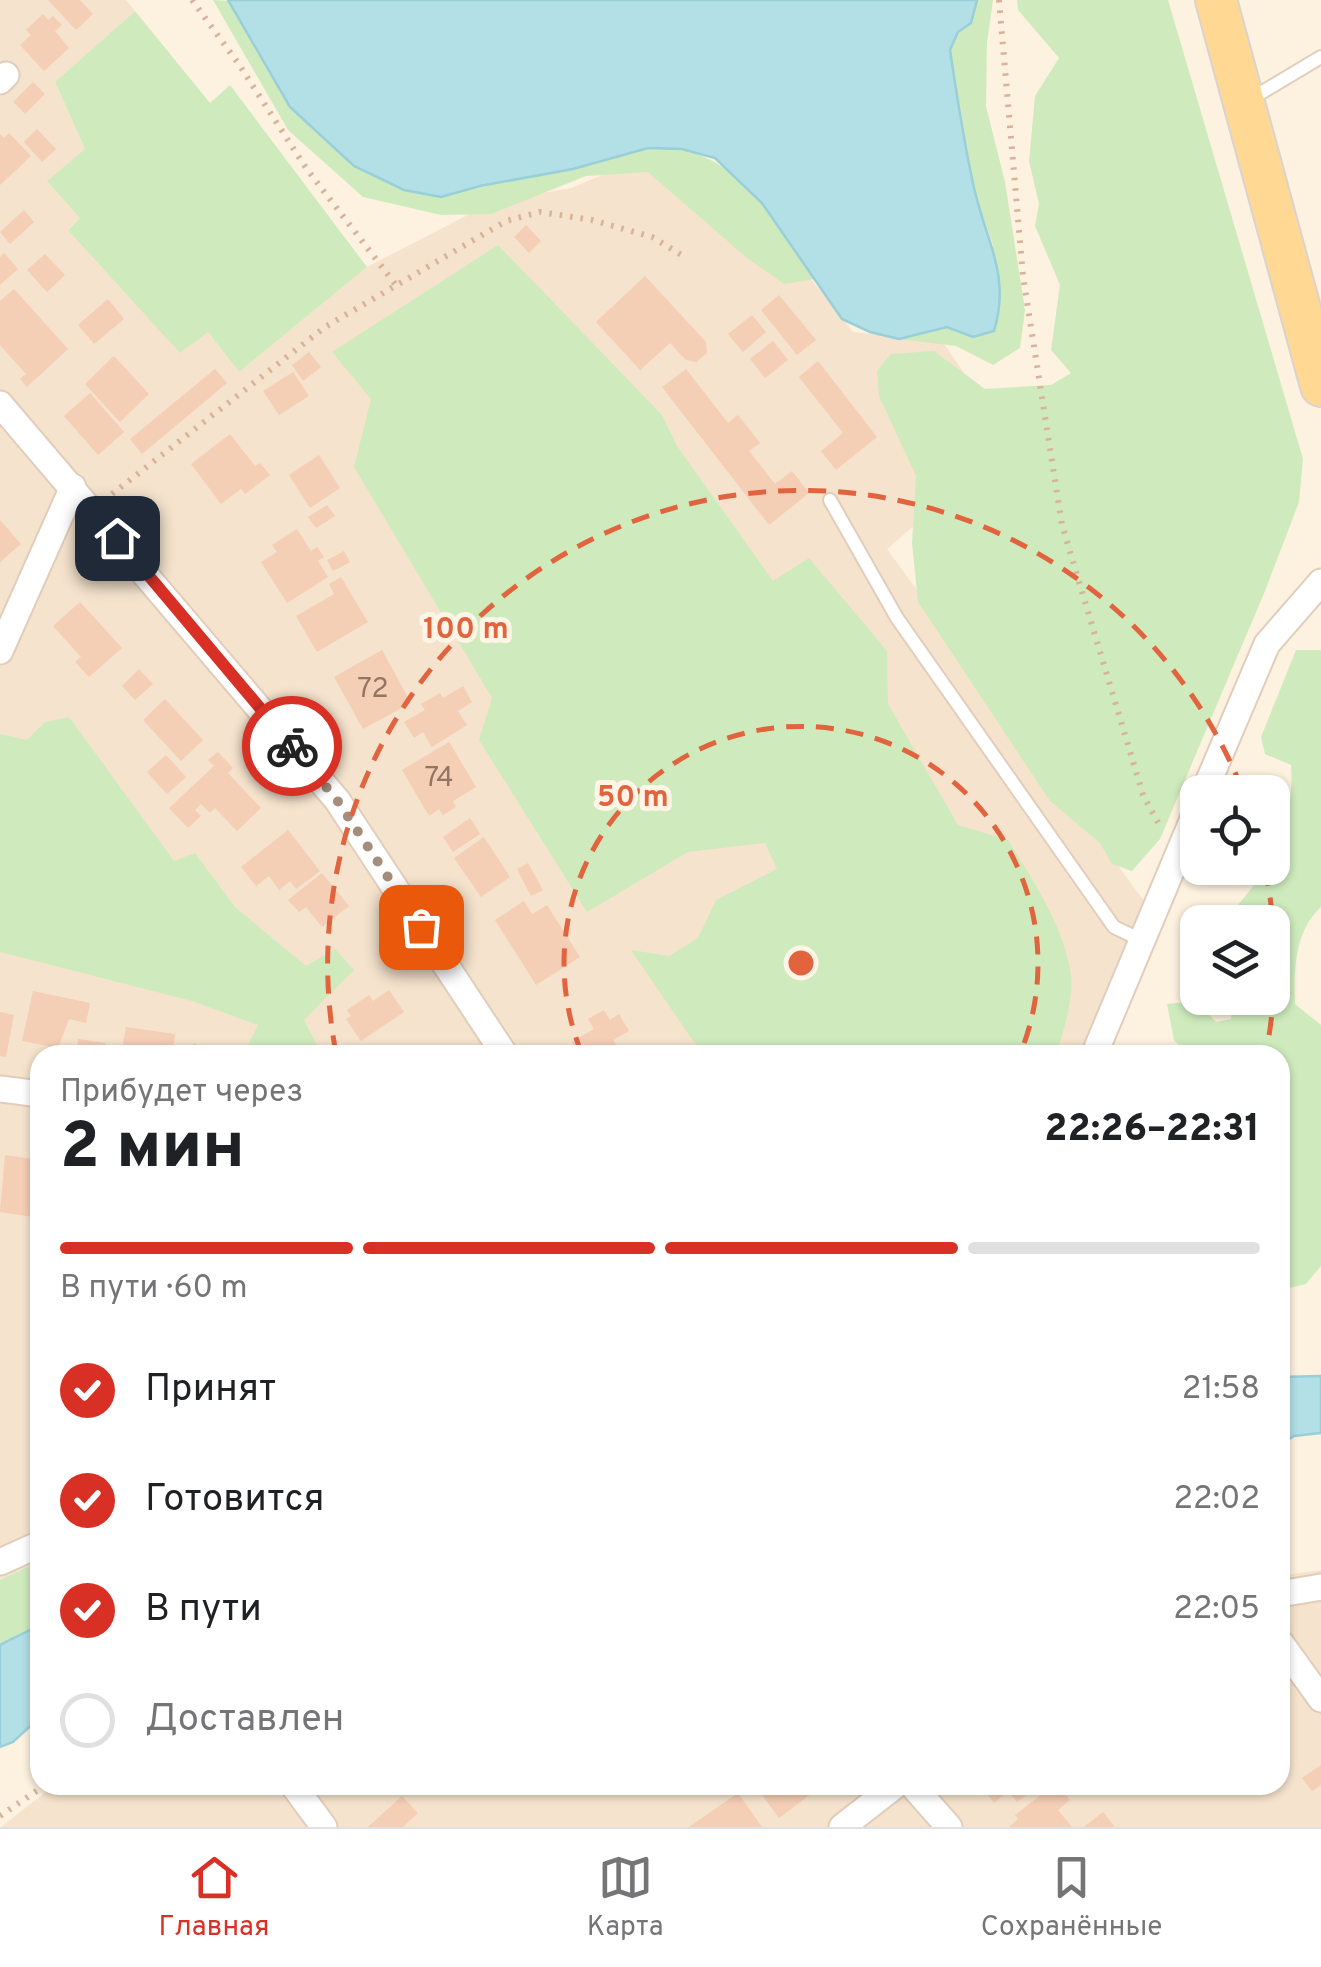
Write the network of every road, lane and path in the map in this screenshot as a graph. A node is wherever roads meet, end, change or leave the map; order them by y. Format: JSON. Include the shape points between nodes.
{"nodes":[{"id":1,"x":192,"y":0,"type":"edge"},
{"id":2,"x":1000,"y":0,"type":"edge"},
{"id":3,"x":1216,"y":0,"type":"edge"},
{"id":4,"x":1321,"y":57,"type":"edge"},
{"id":5,"x":1243,"y":104,"type":"junction"},
{"id":6,"x":685,"y":256,"type":"dead end"},
{"id":7,"x":396,"y":284,"type":"junction"},
{"id":8,"x":1321,"y":386,"type":"edge"},
{"id":9,"x":0,"y":404,"type":"edge"},
{"id":10,"x":73,"y":487,"type":"junction"},
{"id":11,"x":830,"y":500,"type":"dead end"},
{"id":12,"x":93,"y":509,"type":"junction"},
{"id":13,"x":1321,"y":582,"type":"edge"},
{"id":14,"x":0,"y":652,"type":"edge"},
{"id":15,"x":1211,"y":775,"type":"edge"},
{"id":16,"x":1180,"y":847,"type":"edge"},
{"id":17,"x":1176,"y":856,"type":"junction"},
{"id":18,"x":1140,"y":940,"type":"junction"},
{"id":19,"x":498,"y":1045,"type":"edge"},
{"id":20,"x":1098,"y":1045,"type":"edge"},
{"id":21,"x":0,"y":1088,"type":"edge"},
{"id":22,"x":30,"y":1092,"type":"edge"},
{"id":23,"x":30,"y":1548,"type":"edge"},
{"id":24,"x":0,"y":1562,"type":"edge"},
{"id":25,"x":1321,"y":1588,"type":"edge"},
{"id":26,"x":1290,"y":1593,"type":"edge"},
{"id":27,"x":1290,"y":1656,"type":"edge"},
{"id":28,"x":1321,"y":1699,"type":"edge"},
{"id":29,"x":30,"y":1795,"type":"edge"},
{"id":30,"x":300,"y":1795,"type":"edge"},
{"id":31,"x":885,"y":1795,"type":"edge"},
{"id":32,"x":921,"y":1795,"type":"edge"},
{"id":33,"x":0,"y":1816,"type":"edge"},
{"id":34,"x":324,"y":1827,"type":"edge"},
{"id":35,"x":842,"y":1827,"type":"edge"},
{"id":36,"x":949,"y":1827,"type":"edge"}],
"edges":[{"from":1,"to":7,"type":"path","via":[[306,168]]},
{"from":2,"to":17,"type":"path","via":[[1023,276],[1062,525],[1143,794]]},
{"from":3,"to":5,"type":"main road"},
{"from":4,"to":5,"type":"lane"},
{"from":5,"to":8,"type":"main road"},
{"from":6,"to":7,"type":"path","via":[[652,237],[540,212],[506,220]]},
{"from":7,"to":12,"type":"path","via":[[324,327]]},
{"from":9,"to":10,"type":"street"},
{"from":10,"to":12,"type":"street"},
{"from":10,"to":14,"type":"street"},
{"from":11,"to":18,"type":"lane","via":[[896,618],[1114,927]]},
{"from":12,"to":19,"type":"street","via":[[337,800]]},
{"from":13,"to":15,"type":"street","via":[[1268,644]]},
{"from":16,"to":17,"type":"street"},
{"from":17,"to":18,"type":"street"},
{"from":18,"to":20,"type":"street"},
{"from":21,"to":22,"type":"street"},
{"from":23,"to":24,"type":"street"},
{"from":25,"to":26,"type":"street"},
{"from":27,"to":28,"type":"street"},
{"from":29,"to":33,"type":"path"},
{"from":30,"to":34,"type":"street"},
{"from":31,"to":35,"type":"street"},
{"from":32,"to":36,"type":"street"}]}
